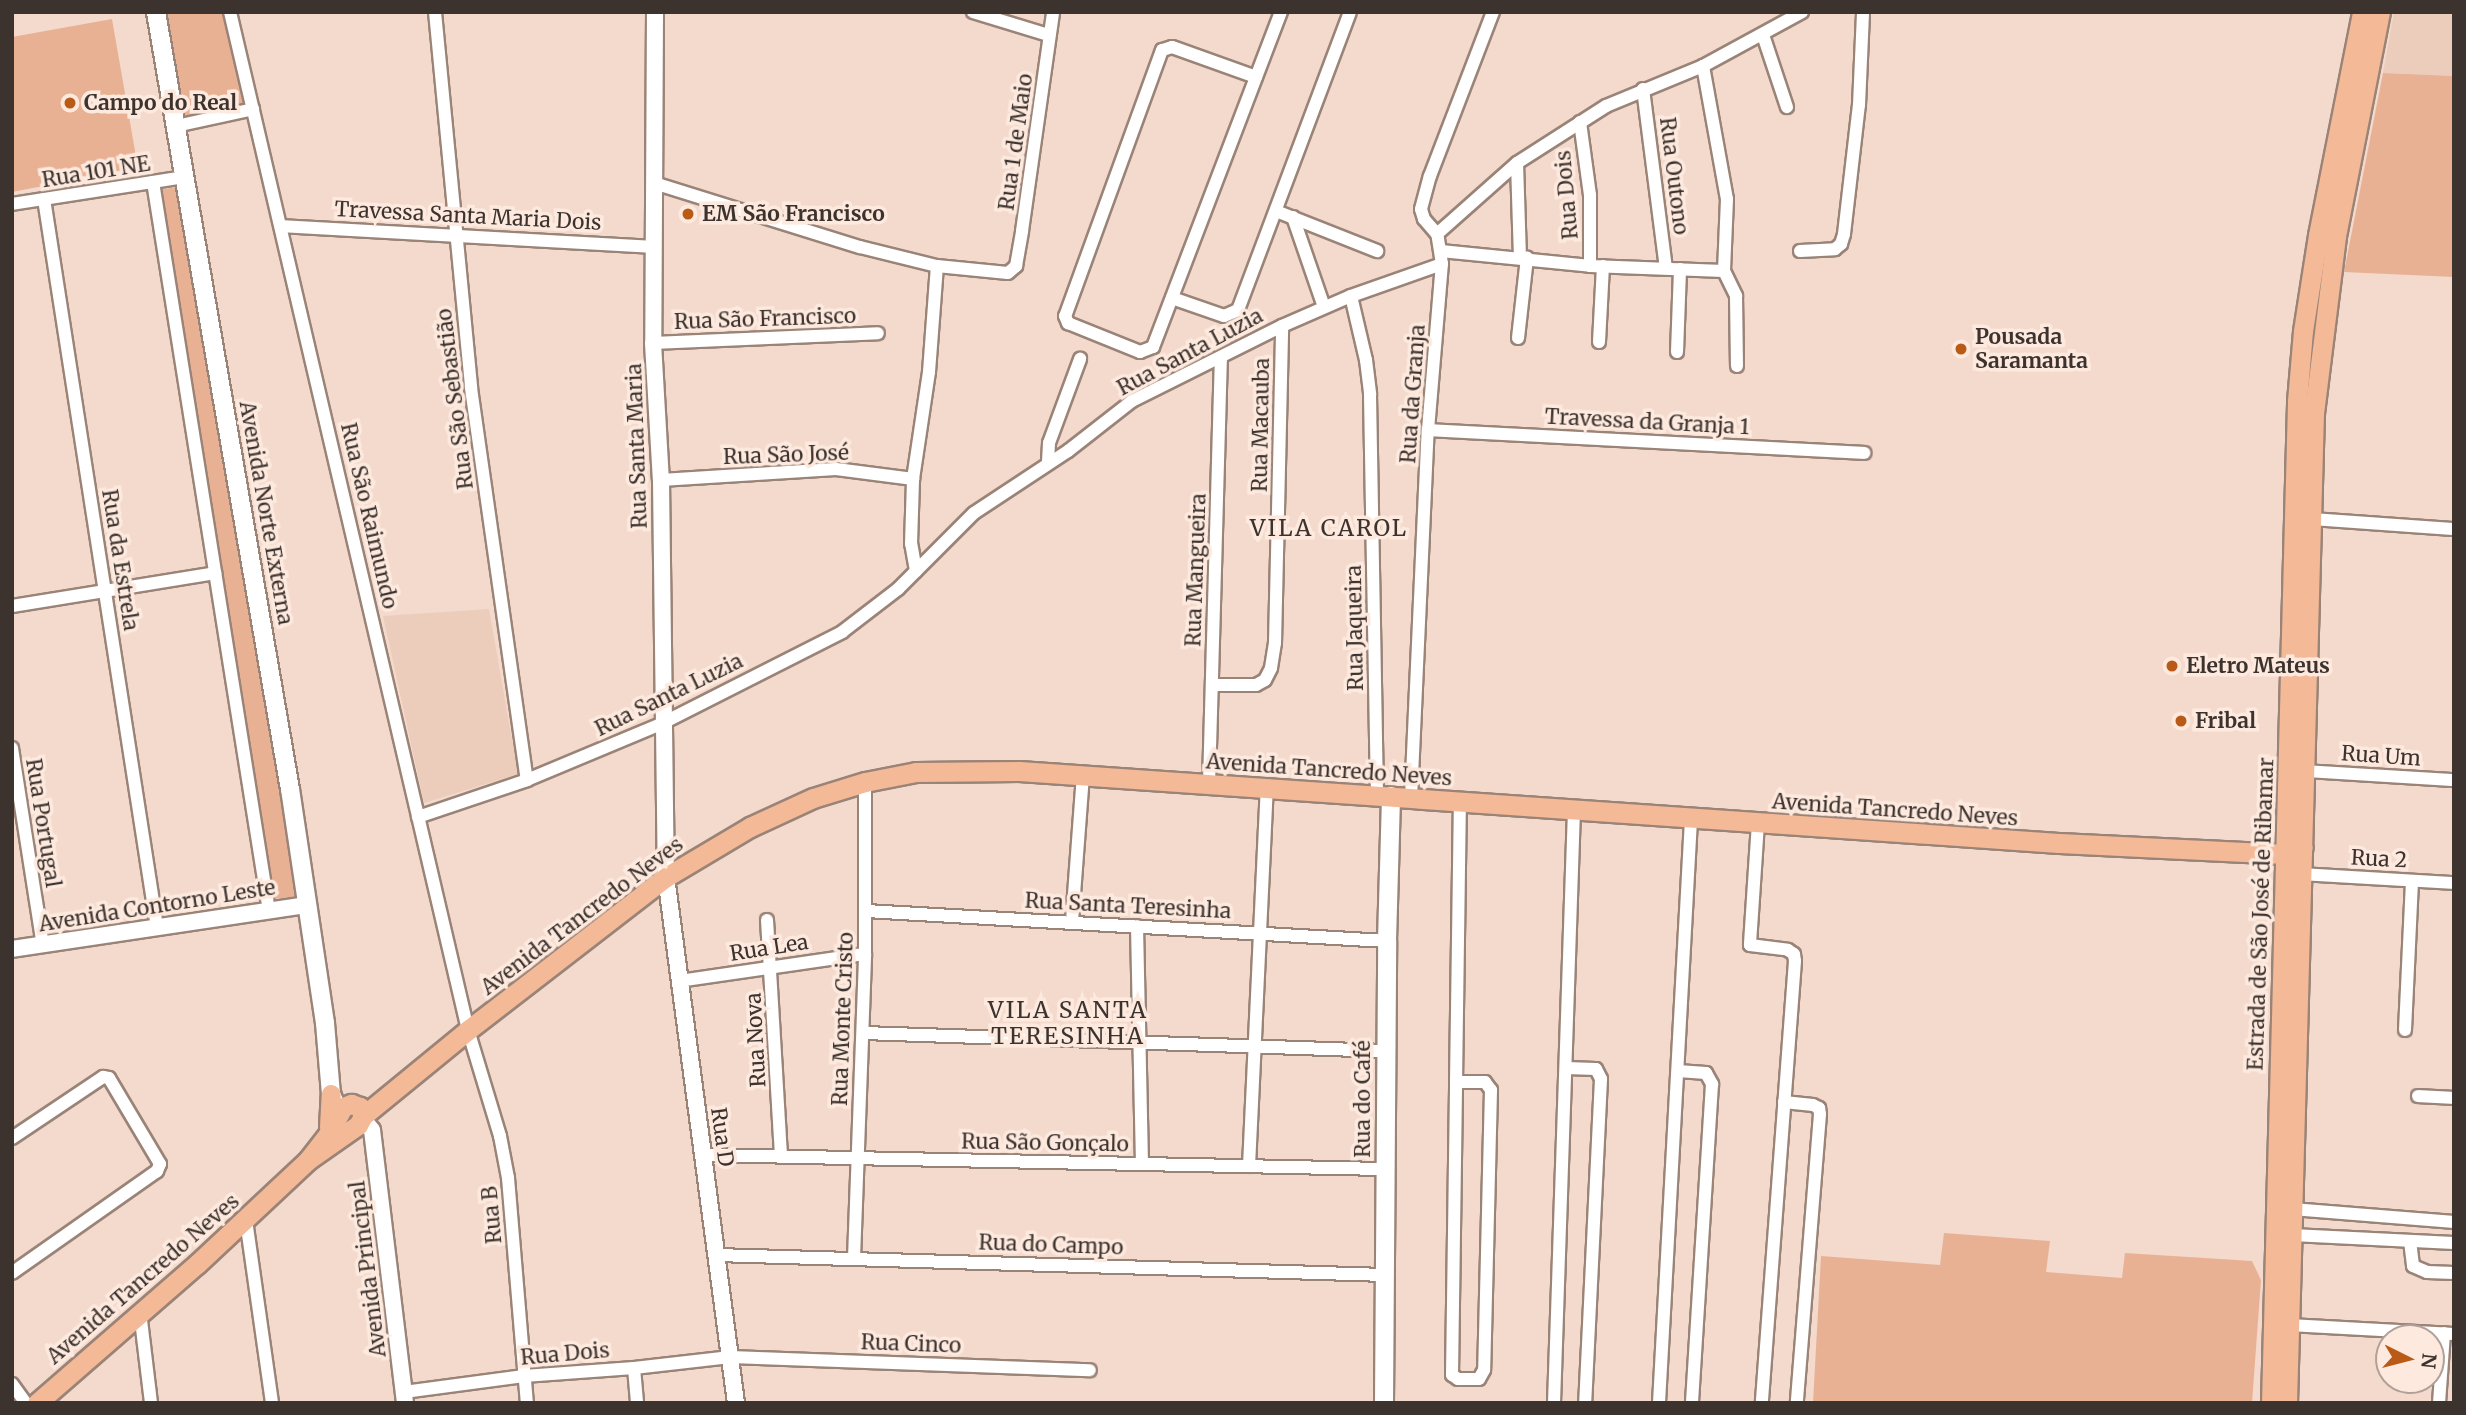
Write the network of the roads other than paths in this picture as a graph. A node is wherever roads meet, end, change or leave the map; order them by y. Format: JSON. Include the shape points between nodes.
{"nodes":[{"id":1,"x":156,"y":12,"type":"edge"},
{"id":2,"x":230,"y":12,"type":"edge"},
{"id":3,"x":435,"y":12,"type":"edge"},
{"id":4,"x":655,"y":12,"type":"edge"},
{"id":5,"x":972,"y":12,"type":"edge"},
{"id":6,"x":1053,"y":12,"type":"edge"},
{"id":7,"x":1281,"y":12,"type":"edge"},
{"id":8,"x":1350,"y":12,"type":"edge"},
{"id":9,"x":1493,"y":12,"type":"edge"},
{"id":10,"x":1802,"y":12,"type":"edge"},
{"id":11,"x":1863,"y":12,"type":"edge"},
{"id":12,"x":2362,"y":12,"type":"edge"},
{"id":13,"x":2380,"y":12,"type":"edge"},
{"id":14,"x":1048,"y":35,"type":"junction"},
{"id":15,"x":1763,"y":35,"type":"junction"},
{"id":16,"x":1703,"y":66,"type":"junction"},
{"id":17,"x":1256,"y":77,"type":"junction"},
{"id":18,"x":1643,"y":89,"type":"junction"},
{"id":19,"x":1787,"y":107,"type":"dead end"},
{"id":20,"x":253,"y":109,"type":"junction"},
{"id":21,"x":1580,"y":122,"type":"junction"},
{"id":22,"x":176,"y":126,"type":"junction"},
{"id":23,"x":1517,"y":163,"type":"junction"},
{"id":24,"x":185,"y":177,"type":"junction"},
{"id":25,"x":153,"y":182,"type":"junction"},
{"id":26,"x":654,"y":183,"type":"junction"},
{"id":27,"x":44,"y":199,"type":"junction"},
{"id":28,"x":12,"y":204,"type":"edge"},
{"id":29,"x":1276,"y":211,"type":"junction"},
{"id":30,"x":1293,"y":217,"type":"junction"},
{"id":31,"x":281,"y":226,"type":"junction"},
{"id":32,"x":456,"y":233,"type":"junction"},
{"id":33,"x":1437,"y":234,"type":"junction"},
{"id":34,"x":653,"y":247,"type":"junction"},
{"id":35,"x":1377,"y":251,"type":"dead end"},
{"id":36,"x":1800,"y":251,"type":"dead end"},
{"id":37,"x":1441,"y":257,"type":"junction"},
{"id":38,"x":1524,"y":257,"type":"junction"},
{"id":39,"x":937,"y":266,"type":"junction"},
{"id":40,"x":1597,"y":266,"type":"junction"},
{"id":41,"x":1666,"y":268,"type":"junction"},
{"id":42,"x":1680,"y":269,"type":"junction"},
{"id":43,"x":1724,"y":271,"type":"junction"},
{"id":44,"x":1351,"y":296,"type":"junction"},
{"id":45,"x":1172,"y":298,"type":"junction"},
{"id":46,"x":1325,"y":307,"type":"junction"},
{"id":47,"x":1282,"y":326,"type":"junction"},
{"id":48,"x":878,"y":333,"type":"dead end"},
{"id":49,"x":1518,"y":338,"type":"dead end"},
{"id":50,"x":1599,"y":342,"type":"dead end"},
{"id":51,"x":653,"y":343,"type":"junction"},
{"id":52,"x":1677,"y":352,"type":"dead end"},
{"id":53,"x":1221,"y":357,"type":"junction"},
{"id":54,"x":1080,"y":359,"type":"dead end"},
{"id":55,"x":1737,"y":366,"type":"dead end"},
{"id":56,"x":1428,"y":430,"type":"junction"},
{"id":57,"x":1864,"y":453,"type":"dead end"},
{"id":58,"x":1048,"y":462,"type":"junction"},
{"id":59,"x":913,"y":479,"type":"junction"},
{"id":60,"x":661,"y":480,"type":"junction"},
{"id":61,"x":2311,"y":519,"type":"junction"},
{"id":62,"x":2454,"y":529,"type":"edge"},
{"id":63,"x":916,"y":571,"type":"junction"},
{"id":64,"x":215,"y":573,"type":"junction"},
{"id":65,"x":105,"y":591,"type":"junction"},
{"id":66,"x":12,"y":606,"type":"edge"},
{"id":67,"x":1212,"y":685,"type":"junction"},
{"id":68,"x":663,"y":723,"type":"junction"},
{"id":69,"x":12,"y":748,"type":"edge"},
{"id":70,"x":2305,"y":771,"type":"junction"},
{"id":71,"x":1083,"y":775,"type":"junction"},
{"id":72,"x":527,"y":780,"type":"junction"},
{"id":73,"x":2454,"y":780,"type":"edge"},
{"id":74,"x":864,"y":782,"type":"junction"},
{"id":75,"x":1209,"y":785,"type":"junction"},
{"id":76,"x":1266,"y":788,"type":"junction"},
{"id":77,"x":1393,"y":796,"type":"junction"},
{"id":78,"x":1460,"y":802,"type":"junction"},
{"id":79,"x":1574,"y":810,"type":"junction"},
{"id":80,"x":418,"y":817,"type":"junction"},
{"id":81,"x":1691,"y":819,"type":"junction"},
{"id":82,"x":1758,"y":823,"type":"junction"},
{"id":83,"x":2295,"y":850,"type":"junction"},
{"id":84,"x":2302,"y":874,"type":"junction"},
{"id":85,"x":666,"y":877,"type":"junction"},
{"id":86,"x":2412,"y":881,"type":"junction"},
{"id":87,"x":2454,"y":883,"type":"edge"},
{"id":88,"x":308,"y":905,"type":"junction"},
{"id":89,"x":269,"y":911,"type":"junction"},
{"id":90,"x":866,"y":911,"type":"junction"},
{"id":91,"x":767,"y":920,"type":"dead end"},
{"id":92,"x":1072,"y":921,"type":"junction"},
{"id":93,"x":1137,"y":926,"type":"junction"},
{"id":94,"x":157,"y":928,"type":"junction"},
{"id":95,"x":1259,"y":933,"type":"junction"},
{"id":96,"x":1387,"y":941,"type":"junction"},
{"id":97,"x":43,"y":945,"type":"junction"},
{"id":98,"x":12,"y":949,"type":"edge"},
{"id":99,"x":865,"y":954,"type":"junction"},
{"id":100,"x":771,"y":968,"type":"junction"},
{"id":101,"x":679,"y":981,"type":"junction"},
{"id":102,"x":325,"y":1023,"type":"junction"},
{"id":103,"x":468,"y":1030,"type":"junction"},
{"id":104,"x":2404,"y":1030,"type":"dead end"},
{"id":105,"x":863,"y":1033,"type":"junction"},
{"id":106,"x":1140,"y":1042,"type":"junction"},
{"id":107,"x":1254,"y":1045,"type":"junction"},
{"id":108,"x":1386,"y":1051,"type":"junction"},
{"id":109,"x":1566,"y":1068,"type":"junction"},
{"id":110,"x":1678,"y":1071,"type":"junction"},
{"id":111,"x":1456,"y":1082,"type":"junction"},
{"id":112,"x":331,"y":1094,"type":"junction"},
{"id":113,"x":2418,"y":1096,"type":"dead end"},
{"id":114,"x":2454,"y":1098,"type":"edge"},
{"id":115,"x":1784,"y":1102,"type":"junction"},
{"id":116,"x":356,"y":1117,"type":"junction"},
{"id":117,"x":327,"y":1136,"type":"junction"},
{"id":118,"x":12,"y":1138,"type":"edge"},
{"id":119,"x":704,"y":1155,"type":"junction"},
{"id":120,"x":781,"y":1157,"type":"junction"},
{"id":121,"x":858,"y":1158,"type":"junction"},
{"id":122,"x":308,"y":1160,"type":"junction"},
{"id":123,"x":1142,"y":1164,"type":"junction"},
{"id":124,"x":1250,"y":1166,"type":"junction"},
{"id":125,"x":1386,"y":1169,"type":"junction"},
{"id":126,"x":2292,"y":1209,"type":"junction"},
{"id":127,"x":246,"y":1220,"type":"junction"},
{"id":128,"x":2454,"y":1222,"type":"edge"},
{"id":129,"x":2292,"y":1235,"type":"junction"},
{"id":130,"x":2410,"y":1241,"type":"junction"},
{"id":131,"x":2454,"y":1243,"type":"edge"},
{"id":132,"x":716,"y":1255,"type":"junction"},
{"id":133,"x":854,"y":1258,"type":"junction"},
{"id":134,"x":12,"y":1273,"type":"edge"},
{"id":135,"x":2454,"y":1273,"type":"edge"},
{"id":136,"x":1385,"y":1275,"type":"junction"},
{"id":137,"x":140,"y":1312,"type":"junction"},
{"id":138,"x":2289,"y":1325,"type":"junction"},
{"id":139,"x":2449,"y":1334,"type":"edge"},
{"id":140,"x":730,"y":1357,"type":"junction"},
{"id":141,"x":634,"y":1368,"type":"junction"},
{"id":142,"x":1090,"y":1370,"type":"dead end"},
{"id":143,"x":524,"y":1376,"type":"junction"},
{"id":144,"x":12,"y":1384,"type":"edge"},
{"id":145,"x":404,"y":1398,"type":"edge"},
{"id":146,"x":26,"y":1403,"type":"edge"},
{"id":147,"x":37,"y":1403,"type":"edge"},
{"id":148,"x":151,"y":1403,"type":"edge"},
{"id":149,"x":272,"y":1403,"type":"edge"},
{"id":150,"x":527,"y":1403,"type":"edge"},
{"id":151,"x":637,"y":1403,"type":"edge"},
{"id":152,"x":736,"y":1403,"type":"edge"},
{"id":153,"x":1384,"y":1403,"type":"edge"},
{"id":154,"x":1554,"y":1403,"type":"edge"},
{"id":155,"x":1585,"y":1403,"type":"edge"},
{"id":156,"x":1659,"y":1403,"type":"edge"},
{"id":157,"x":1692,"y":1403,"type":"edge"},
{"id":158,"x":1762,"y":1403,"type":"edge"},
{"id":159,"x":1797,"y":1403,"type":"edge"},
{"id":160,"x":2271,"y":1403,"type":"edge"},
{"id":161,"x":2287,"y":1403,"type":"edge"},
{"id":162,"x":2438,"y":1403,"type":"edge"}],
"edges":[{"from":1,"to":22,"type":"main road","name":"Avenida Norte Externa"},
{"from":2,"to":20,"type":"street","name":"Rua São Raimundo"},
{"from":3,"to":32,"type":"street","name":"Rua São Sebastião"},
{"from":4,"to":26,"type":"street","name":"Rua Santa Maria"},
{"from":5,"to":14,"type":"street"},
{"from":6,"to":14,"type":"street","name":"Rua 1 de Maio"},
{"from":7,"to":17,"type":"street"},
{"from":8,"to":29,"type":"street"},
{"from":9,"to":33,"type":"street","name":"Rua da Granja","via":[[1422,198],[1424,219]]},
{"from":10,"to":15,"type":"street"},
{"from":11,"to":36,"type":"street","via":[[1859,105],[1844,234],[1835,249]]},
{"from":12,"to":83,"type":"main road","name":"Estrada de São José de Ribamar","via":[[2303,331],[2297,401]]},
{"from":13,"to":61,"type":"main road","name":"Estrada de São José de Ribamar","via":[[2336,236],[2322,334]]},
{"from":14,"to":39,"type":"street","name":"Rua 1 de Maio","via":[[1044,90],[1016,266],[1008,273]]},
{"from":15,"to":16,"type":"street"},
{"from":15,"to":19,"type":"street"},
{"from":16,"to":18,"type":"street"},
{"from":16,"to":43,"type":"street","via":[[1727,199]]},
{"from":17,"to":45,"type":"street"},
{"from":17,"to":45,"type":"street","via":[[1172,47],[1162,50],[1065,320],[1147,352]]},
{"from":18,"to":21,"type":"street"},
{"from":18,"to":41,"type":"street","name":"Rua Outono"},
{"from":20,"to":22,"type":"street"},
{"from":20,"to":31,"type":"street","name":"Rua São Raimundo"},
{"from":21,"to":23,"type":"street"},
{"from":21,"to":40,"type":"street","name":"Rua Dois"},
{"from":22,"to":24,"type":"main road","name":"Avenida Norte Externa"},
{"from":23,"to":33,"type":"street"},
{"from":23,"to":38,"type":"street"},
{"from":24,"to":25,"type":"street","name":"Rua 101 NE"},
{"from":24,"to":88,"type":"main road","name":"Avenida Norte Externa"},
{"from":25,"to":27,"type":"street","name":"Rua 101 NE"},
{"from":25,"to":64,"type":"street"},
{"from":26,"to":34,"type":"street","name":"Rua Santa Maria"},
{"from":26,"to":39,"type":"street","via":[[795,229]]},
{"from":27,"to":28,"type":"street","name":"Rua 101 NE"},
{"from":27,"to":65,"type":"street","name":"Rua da Estrela"},
{"from":29,"to":30,"type":"street"},
{"from":29,"to":45,"type":"street","via":[[1238,310],[1224,316]]},
{"from":30,"to":35,"type":"street"},
{"from":30,"to":46,"type":"street"},
{"from":31,"to":32,"type":"street","name":"Travessa Santa Maria Dois"},
{"from":31,"to":80,"type":"street","name":"Rua São Raimundo"},
{"from":32,"to":34,"type":"street","name":"Travessa Santa Maria Dois"},
{"from":32,"to":72,"type":"street","name":"Rua São Sebastião","via":[[471,388]]},
{"from":33,"to":37,"type":"street","name":"Rua da Granja"},
{"from":34,"to":51,"type":"street","name":"Rua Santa Maria"},
{"from":37,"to":38,"type":"street"},
{"from":37,"to":44,"type":"street","name":"Rua Santa Luzia"},
{"from":37,"to":56,"type":"street","name":"Rua da Granja"},
{"from":38,"to":40,"type":"street"},
{"from":38,"to":49,"type":"street"},
{"from":39,"to":59,"type":"street","via":[[929,372]]},
{"from":40,"to":41,"type":"street"},
{"from":40,"to":50,"type":"street","name":"Rua Dois"},
{"from":41,"to":42,"type":"street"},
{"from":42,"to":43,"type":"street"},
{"from":42,"to":52,"type":"street"},
{"from":43,"to":55,"type":"street","via":[[1736,296]]},
{"from":44,"to":46,"type":"street","name":"Rua Santa Luzia"},
{"from":44,"to":77,"type":"street","name":"Rua Jaqueira","via":[[1370,395]]},
{"from":46,"to":47,"type":"street","name":"Rua Santa Luzia"},
{"from":47,"to":53,"type":"street","name":"Rua Santa Luzia"},
{"from":47,"to":67,"type":"street","name":"Rua Macauba","via":[[1271,668],[1256,685]]},
{"from":48,"to":51,"type":"street","name":"Rua São Francisco"},
{"from":51,"to":60,"type":"street","name":"Rua Santa Maria"},
{"from":53,"to":58,"type":"street","name":"Rua Santa Luzia","via":[[1132,401]]},
{"from":53,"to":67,"type":"street","name":"Rua Mangueira"},
{"from":54,"to":58,"type":"street","via":[[1049,443]]},
{"from":56,"to":57,"type":"street","name":"Travessa da Granja 1"},
{"from":56,"to":77,"type":"street","name":"Rua da Granja"},
{"from":58,"to":63,"type":"street","name":"Rua Santa Luzia","via":[[974,513]]},
{"from":59,"to":60,"type":"street","name":"Rua São José","via":[[836,469]]},
{"from":59,"to":63,"type":"street","via":[[911,544]]},
{"from":60,"to":68,"type":"street","name":"Rua Santa Maria"},
{"from":61,"to":62,"type":"street"},
{"from":61,"to":70,"type":"main road","name":"Estrada de São José de Ribamar"},
{"from":63,"to":68,"type":"street","name":"Rua Santa Luzia","via":[[842,632]]},
{"from":64,"to":65,"type":"street"},
{"from":64,"to":89,"type":"street"},
{"from":65,"to":66,"type":"street"},
{"from":65,"to":94,"type":"street","name":"Rua da Estrela"},
{"from":67,"to":75,"type":"street","name":"Rua Mangueira"},
{"from":68,"to":72,"type":"street","name":"Rua Santa Luzia"},
{"from":68,"to":85,"type":"street","name":"Rua Santa Maria"},
{"from":69,"to":97,"type":"street","name":"Rua Portugal"},
{"from":70,"to":73,"type":"street","name":"Rua Um"},
{"from":70,"to":83,"type":"main road","name":"Estrada de São José de Ribamar"},
{"from":71,"to":74,"type":"main road","name":"Avenida Tancredo Neves","via":[[953,769]]},
{"from":71,"to":75,"type":"main road","name":"Avenida Tancredo Neves"},
{"from":71,"to":92,"type":"street"},
{"from":72,"to":80,"type":"street","name":"Rua Santa Luzia"},
{"from":74,"to":85,"type":"main road","name":"Avenida Tancredo Neves","via":[[813,798],[750,827]]},
{"from":74,"to":90,"type":"street","name":"Rua Monte Cristo"},
{"from":75,"to":76,"type":"main road","name":"Avenida Tancredo Neves"},
{"from":76,"to":77,"type":"main road","name":"Avenida Tancredo Neves"},
{"from":76,"to":95,"type":"street"},
{"from":77,"to":78,"type":"main road","name":"Avenida Tancredo Neves"},
{"from":77,"to":96,"type":"main road","name":"Rua do Café"},
{"from":78,"to":79,"type":"main road","name":"Avenida Tancredo Neves"},
{"from":78,"to":111,"type":"street"},
{"from":79,"to":81,"type":"main road","name":"Avenida Tancredo Neves"},
{"from":79,"to":109,"type":"street"},
{"from":80,"to":103,"type":"street","name":"Rua São Raimundo"},
{"from":81,"to":82,"type":"main road","name":"Avenida Tancredo Neves"},
{"from":81,"to":110,"type":"street"},
{"from":82,"to":83,"type":"main road","name":"Avenida Tancredo Neves","via":[[2059,843]]},
{"from":82,"to":115,"type":"street","via":[[1750,945],[1788,950],[1795,961]]},
{"from":83,"to":84,"type":"main road","name":"Estrada de São José de Ribamar"},
{"from":83,"to":160,"type":"main road","name":"Estrada de São José de Ribamar"},
{"from":84,"to":86,"type":"street","name":"Rua 2"},
{"from":84,"to":126,"type":"main road","name":"Estrada de São José de Ribamar"},
{"from":85,"to":101,"type":"street","name":"Rua D"},
{"from":85,"to":103,"type":"main road","name":"Avenida Tancredo Neves"},
{"from":86,"to":87,"type":"street","name":"Rua 2"},
{"from":86,"to":104,"type":"street"},
{"from":88,"to":89,"type":"street","name":"Avenida Contorno Leste"},
{"from":88,"to":102,"type":"main road","name":"Avenida Norte Externa"},
{"from":89,"to":94,"type":"street","name":"Avenida Contorno Leste"},
{"from":90,"to":92,"type":"street","name":"Rua Santa Teresinha"},
{"from":90,"to":99,"type":"street","name":"Rua Monte Cristo"},
{"from":91,"to":100,"type":"street","name":"Rua Nova"},
{"from":92,"to":93,"type":"street","name":"Rua Santa Teresinha"},
{"from":93,"to":95,"type":"street","name":"Rua Santa Teresinha"},
{"from":93,"to":106,"type":"street"},
{"from":94,"to":97,"type":"street","name":"Avenida Contorno Leste"},
{"from":95,"to":96,"type":"street","name":"Rua Santa Teresinha"},
{"from":95,"to":107,"type":"street"},
{"from":96,"to":108,"type":"main road","name":"Rua do Café"},
{"from":97,"to":98,"type":"street","name":"Avenida Contorno Leste"},
{"from":99,"to":100,"type":"street","name":"Rua Lea"},
{"from":99,"to":105,"type":"street","name":"Rua Monte Cristo"},
{"from":100,"to":101,"type":"street","name":"Rua Lea"},
{"from":100,"to":120,"type":"street","name":"Rua Nova"},
{"from":101,"to":119,"type":"street","name":"Rua D"},
{"from":102,"to":112,"type":"main road","name":"Avenida Norte Externa"},
{"from":102,"to":116,"type":"main road","name":"Avenida Norte Externa","via":[[340,1087]]},
{"from":103,"to":116,"type":"main road","name":"Avenida Tancredo Neves"},
{"from":103,"to":143,"type":"street","name":"Rua B","via":[[508,1178]]},
{"from":105,"to":106,"type":"street"},
{"from":105,"to":121,"type":"street","name":"Rua Monte Cristo"},
{"from":106,"to":107,"type":"street"},
{"from":106,"to":123,"type":"street"},
{"from":107,"to":108,"type":"street"},
{"from":107,"to":124,"type":"street"},
{"from":108,"to":125,"type":"main road","name":"Rua do Café"},
{"from":109,"to":154,"type":"street"},
{"from":109,"to":155,"type":"street","via":[[1596,1069],[1601,1079]]},
{"from":110,"to":156,"type":"street"},
{"from":110,"to":157,"type":"street","via":[[1706,1073],[1712,1084]]},
{"from":111,"to":111,"type":"street","via":[[1452,1376],[1479,1379],[1484,1370],[1491,1090],[1485,1083]]},
{"from":112,"to":116,"type":"main road","name":"Avenida Norte Externa"},
{"from":112,"to":117,"type":"main road"},
{"from":113,"to":114,"type":"street"},
{"from":115,"to":158,"type":"street"},
{"from":115,"to":159,"type":"street","via":[[1813,1105],[1820,1114]]},
{"from":116,"to":117,"type":"main road","name":"Avenida Tancredo Neves"},
{"from":116,"to":122,"type":"main road","name":"Avenida Tancredo Neves"},
{"from":116,"to":145,"type":"street","name":"Avenida Principal"},
{"from":117,"to":122,"type":"main road","name":"Avenida Tancredo Neves"},
{"from":118,"to":134,"type":"street","via":[[103,1076],[109,1078],[160,1164],[157,1171]]},
{"from":119,"to":120,"type":"street","name":"Rua São Gonçalo"},
{"from":119,"to":132,"type":"street","name":"Rua D"},
{"from":120,"to":121,"type":"street","name":"Rua São Gonçalo"},
{"from":121,"to":123,"type":"street","name":"Rua São Gonçalo"},
{"from":121,"to":133,"type":"street","name":"Rua Monte Cristo"},
{"from":122,"to":127,"type":"main road","name":"Avenida Tancredo Neves"},
{"from":123,"to":124,"type":"street","name":"Rua São Gonçalo"},
{"from":124,"to":125,"type":"street","name":"Rua São Gonçalo"},
{"from":125,"to":136,"type":"main road","name":"Rua do Café"},
{"from":126,"to":128,"type":"street"},
{"from":126,"to":129,"type":"main road","name":"Estrada de São José de Ribamar"},
{"from":127,"to":137,"type":"main road","name":"Avenida Tancredo Neves"},
{"from":127,"to":149,"type":"street"},
{"from":129,"to":130,"type":"street"},
{"from":129,"to":138,"type":"main road","name":"Estrada de São José de Ribamar"},
{"from":130,"to":131,"type":"street"},
{"from":130,"to":135,"type":"street","via":[[2413,1266],[2427,1272]]},
{"from":132,"to":133,"type":"street","name":"Rua do Campo"},
{"from":132,"to":140,"type":"street","name":"Rua D"},
{"from":133,"to":136,"type":"street","name":"Rua do Campo"},
{"from":136,"to":153,"type":"main road","name":"Rua do Café"},
{"from":137,"to":147,"type":"main road","name":"Avenida Tancredo Neves"},
{"from":137,"to":148,"type":"street"},
{"from":138,"to":139,"type":"street"},
{"from":138,"to":161,"type":"main road","name":"Estrada de São José de Ribamar"},
{"from":139,"to":162,"type":"street"},
{"from":140,"to":141,"type":"street","name":"Rua Dois"},
{"from":140,"to":142,"type":"street","name":"Rua Cinco"},
{"from":140,"to":152,"type":"street","name":"Rua D"},
{"from":141,"to":143,"type":"street","name":"Rua Dois"},
{"from":141,"to":151,"type":"street"},
{"from":143,"to":145,"type":"street","name":"Rua Dois"},
{"from":143,"to":150,"type":"street","name":"Rua B"},
{"from":144,"to":146,"type":"street"}]}
